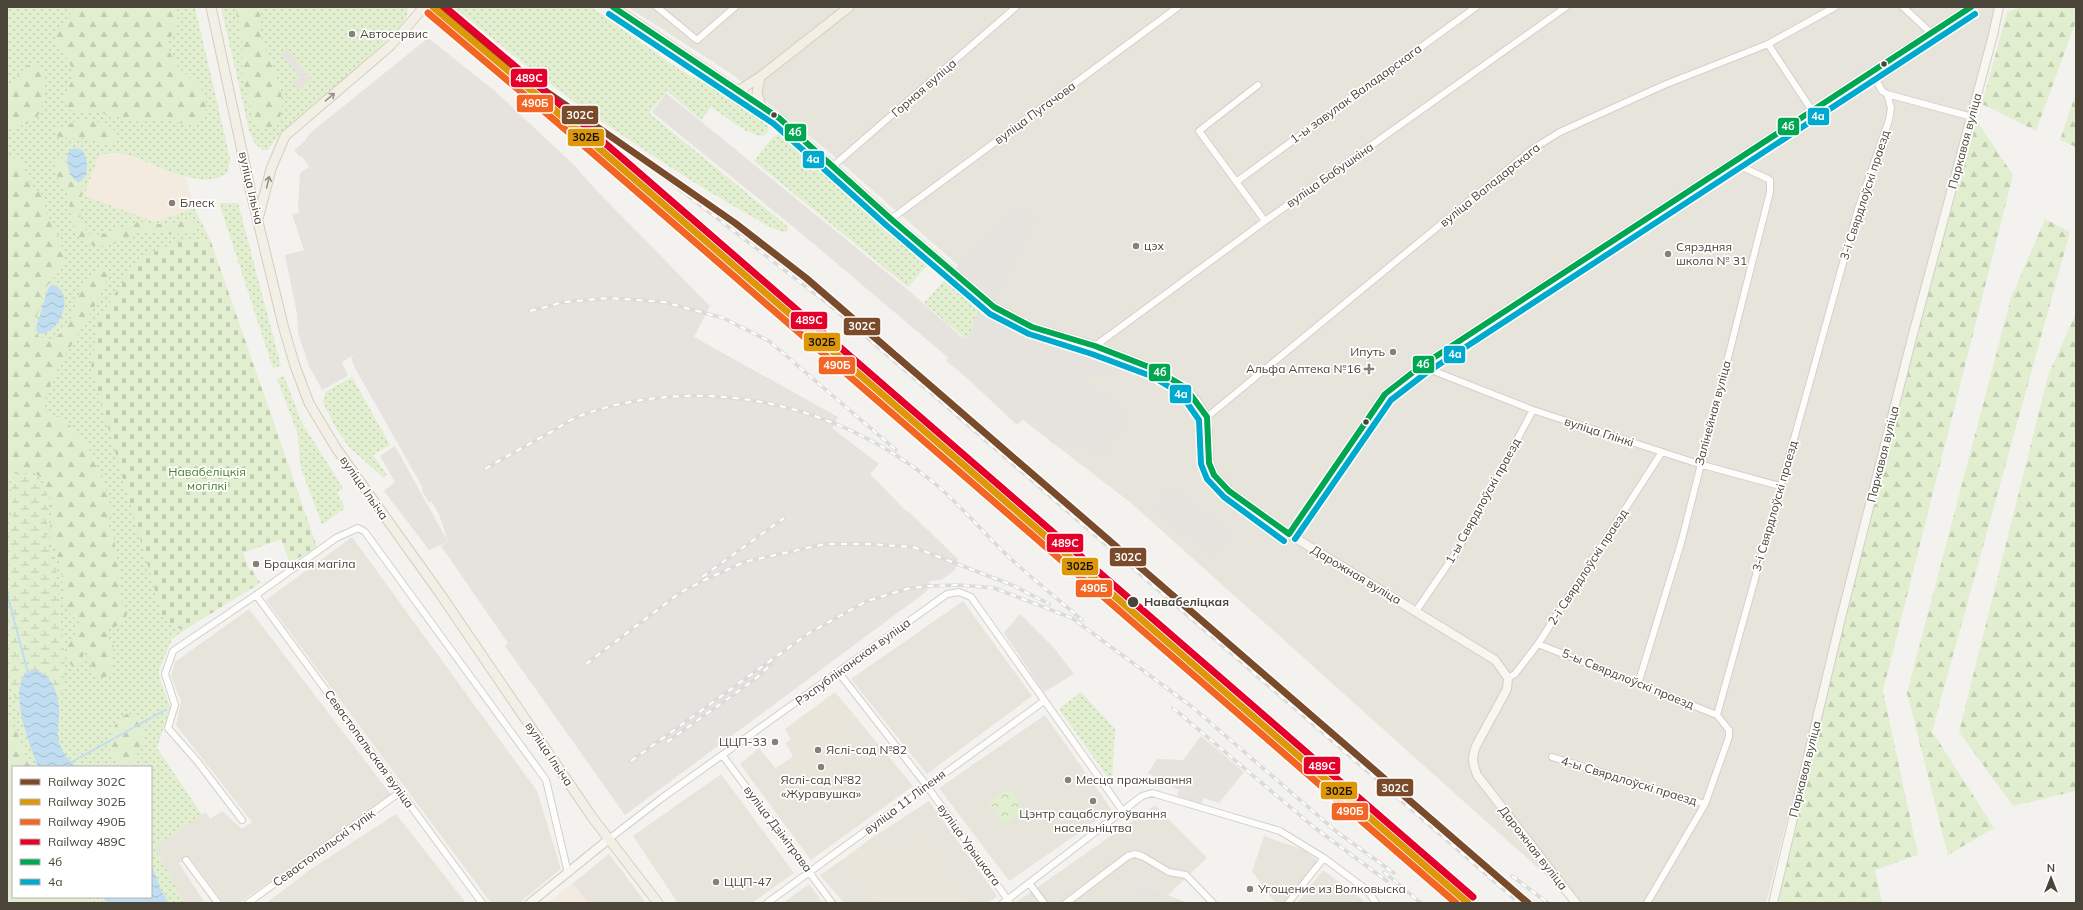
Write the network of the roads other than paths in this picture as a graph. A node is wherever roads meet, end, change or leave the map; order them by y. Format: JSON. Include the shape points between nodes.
{"nodes":[{"id":1,"x":211,"y":7,"type":"edge"},
{"id":2,"x":424,"y":7,"type":"edge"},
{"id":3,"x":614,"y":7,"type":"edge"},
{"id":4,"x":657,"y":7,"type":"edge"},
{"id":5,"x":735,"y":7,"type":"edge"},
{"id":6,"x":849,"y":7,"type":"edge"},
{"id":7,"x":1016,"y":7,"type":"edge"},
{"id":8,"x":1178,"y":7,"type":"edge"},
{"id":9,"x":1476,"y":7,"type":"edge"},
{"id":10,"x":1566,"y":7,"type":"edge"},
{"id":11,"x":1835,"y":7,"type":"edge"},
{"id":12,"x":1903,"y":7,"type":"edge"},
{"id":13,"x":1971,"y":7,"type":"edge"},
{"id":14,"x":1999,"y":7,"type":"edge"},
{"id":15,"x":1930,"y":32,"type":"junction"},
{"id":16,"x":1768,"y":44,"type":"junction"},
{"id":17,"x":1872,"y":72,"type":"junction"},
{"id":18,"x":760,"y":77,"type":"junction"},
{"id":19,"x":1258,"y":85,"type":"dead end"},
{"id":20,"x":738,"y":91,"type":"junction"},
{"id":21,"x":1887,"y":94,"type":"junction"},
{"id":22,"x":761,"y":106,"type":"junction"},
{"id":23,"x":1811,"y":110,"type":"junction"},
{"id":24,"x":1972,"y":117,"type":"junction"},
{"id":25,"x":1732,"y":162,"type":"junction"},
{"id":26,"x":832,"y":167,"type":"junction"},
{"id":27,"x":1236,"y":182,"type":"junction"},
{"id":28,"x":258,"y":220,"type":"junction"},
{"id":29,"x":891,"y":220,"type":"junction"},
{"id":30,"x":1265,"y":220,"type":"junction"},
{"id":31,"x":1095,"y":346,"type":"junction"},
{"id":32,"x":1421,"y":366,"type":"junction"},
{"id":33,"x":1533,"y":410,"type":"junction"},
{"id":34,"x":1207,"y":418,"type":"junction"},
{"id":35,"x":1662,"y":452,"type":"junction"},
{"id":36,"x":1699,"y":464,"type":"junction"},
{"id":37,"x":1780,"y":486,"type":"junction"},
{"id":38,"x":1289,"y":534,"type":"junction"},
{"id":39,"x":256,"y":595,"type":"junction"},
{"id":40,"x":1416,"y":611,"type":"junction"},
{"id":41,"x":1538,"y":644,"type":"junction"},
{"id":42,"x":839,"y":673,"type":"junction"},
{"id":43,"x":1508,"y":678,"type":"junction"},
{"id":44,"x":1638,"y":684,"type":"junction"},
{"id":45,"x":1044,"y":701,"type":"junction"},
{"id":46,"x":1717,"y":715,"type":"junction"},
{"id":47,"x":723,"y":756,"type":"junction"},
{"id":48,"x":1552,"y":757,"type":"dead end"},
{"id":49,"x":927,"y":786,"type":"junction"},
{"id":50,"x":400,"y":792,"type":"junction"},
{"id":51,"x":1705,"y":804,"type":"junction"},
{"id":52,"x":1122,"y":810,"type":"junction"},
{"id":53,"x":242,"y":820,"type":"dead end"},
{"id":54,"x":608,"y":840,"type":"junction"},
{"id":55,"x":1324,"y":858,"type":"junction"},
{"id":56,"x":186,"y":860,"type":"dead end"},
{"id":57,"x":811,"y":872,"type":"junction"},
{"id":58,"x":568,"y":873,"type":"junction"},
{"id":59,"x":1029,"y":883,"type":"junction"},
{"id":60,"x":1007,"y":902,"type":"edge"},
{"id":61,"x":218,"y":903,"type":"edge"},
{"id":62,"x":248,"y":903,"type":"edge"},
{"id":63,"x":482,"y":903,"type":"edge"},
{"id":64,"x":530,"y":903,"type":"edge"},
{"id":65,"x":658,"y":903,"type":"edge"},
{"id":66,"x":767,"y":903,"type":"edge"},
{"id":67,"x":832,"y":903,"type":"edge"},
{"id":68,"x":1044,"y":903,"type":"edge"},
{"id":69,"x":1066,"y":903,"type":"edge"},
{"id":70,"x":1213,"y":903,"type":"edge"},
{"id":71,"x":1288,"y":903,"type":"edge"},
{"id":72,"x":1376,"y":903,"type":"edge"},
{"id":73,"x":1576,"y":903,"type":"edge"},
{"id":74,"x":1647,"y":903,"type":"edge"},
{"id":75,"x":1773,"y":903,"type":"edge"}],
"edges":[{"from":1,"to":28,"type":"main road","name":"вуліца Ільіча"},
{"from":28,"to":2,"type":"main road","one_way":true,"via":[[271,169],[285,136],[391,45]]},
{"from":3,"to":20,"type":"main road"},
{"from":4,"to":5,"type":"street","via":[[697,40]]},
{"from":6,"to":18,"type":"main road"},
{"from":7,"to":26,"type":"street","name":"Горная вуліца"},
{"from":8,"to":29,"type":"street","name":"вуліца Пугачова"},
{"from":9,"to":27,"type":"street","name":"1-ы завулак Валадарскага"},
{"from":10,"to":30,"type":"street","name":"вуліца Бабушкіна"},
{"from":11,"to":16,"type":"street","name":"вуліца Валадарскага"},
{"from":12,"to":15,"type":"street"},
{"from":13,"to":15,"type":"street"},
{"from":14,"to":24,"type":"street","name":"Паркавая вуліца"},
{"from":15,"to":17,"type":"street"},
{"from":16,"to":23,"type":"street"},
{"from":16,"to":34,"type":"street","name":"вуліца Валадарскага","via":[[1664,85],[1560,132],[1531,150]]},
{"from":17,"to":21,"type":"street","via":[[1882,91]]},
{"from":17,"to":23,"type":"street"},
{"from":18,"to":20,"type":"main road"},
{"from":18,"to":22,"type":"main road","via":[[758,92]]},
{"from":19,"to":27,"type":"street","via":[[1199,131]]},
{"from":20,"to":22,"type":"street","name":"Дарожная вуліца"},
{"from":21,"to":24,"type":"street"},
{"from":21,"to":37,"type":"street","name":"3-і Свярдлоўскі праезд","via":[[1891,108],[1889,120],[1858,209]]},
{"from":22,"to":26,"type":"street","name":"Дарожная вуліца","via":[[779,118]]},
{"from":23,"to":25,"type":"street"},
{"from":24,"to":75,"type":"street","name":"Паркавая вуліца","via":[[1909,349]]},
{"from":25,"to":32,"type":"street"},
{"from":25,"to":36,"type":"street","name":"Залінейная вуліца","via":[[1770,180],[1771,186]]},
{"from":26,"to":29,"type":"street","name":"Дарожная вуліца"},
{"from":27,"to":30,"type":"street"},
{"from":28,"to":54,"type":"main road","name":"вуліца Ільіча","via":[[295,366],[309,403],[326,434],[441,595]]},
{"from":29,"to":31,"type":"street","name":"Дарожная вуліца","via":[[994,307],[1032,327]]},
{"from":30,"to":31,"type":"street","name":"вуліца Бабушкіна"},
{"from":31,"to":34,"type":"street","name":"Дарожная вуліца","via":[[1166,374],[1184,387]]},
{"from":32,"to":33,"type":"street","name":"вуліца Глінкі"},
{"from":32,"to":38,"type":"street","via":[[1385,394]]},
{"from":33,"to":35,"type":"street","name":"вуліца Глінкі"},
{"from":33,"to":40,"type":"street","name":"1-ы Свярдлоўскі праезд","via":[[1457,551]]},
{"from":34,"to":38,"type":"street","name":"Дарожная вуліца","via":[[1209,463],[1214,475],[1229,492]]},
{"from":35,"to":36,"type":"street","name":"вуліца Глінкі"},
{"from":35,"to":41,"type":"street","name":"2-і Свярдлоўскі праезд"},
{"from":36,"to":37,"type":"street","name":"вуліца Глінкі"},
{"from":36,"to":44,"type":"street","name":"Залінейная вуліца","via":[[1681,543]]},
{"from":37,"to":46,"type":"street","name":"3-і Свярдлоўскі праезд"},
{"from":38,"to":40,"type":"street","name":"Дарожная вуліца"},
{"from":39,"to":50,"type":"street","name":"Севастопальская вуліца"},
{"from":39,"to":53,"type":"street","via":[[173,651],[165,674],[175,705],[168,728],[197,760]]},
{"from":39,"to":58,"type":"street","name":"вуліца Ільіча","via":[[336,538],[358,528],[365,532],[546,780]]},
{"from":40,"to":43,"type":"street","name":"Дарожная вуліца","via":[[1495,660]]},
{"from":41,"to":43,"type":"street","name":"2-і Свярдлоўскі праезд","via":[[1515,674]]},
{"from":41,"to":44,"type":"street","name":"5-ы Свярдлоўскі праезд"},
{"from":42,"to":45,"type":"street","name":"Рэспубліканская вуліца","via":[[947,594],[959,592],[971,597]]},
{"from":42,"to":47,"type":"street","name":"Рэспубліканская вуліца"},
{"from":42,"to":49,"type":"street","name":"вуліца Урыцкага"},
{"from":43,"to":73,"type":"street","name":"Дарожная вуліца","via":[[1507,690],[1472,754],[1472,764],[1477,775]]},
{"from":44,"to":46,"type":"street","name":"5-ы Свярдлоўскі праезд"},
{"from":45,"to":49,"type":"street","name":"вуліца 11 Ліпеня"},
{"from":45,"to":52,"type":"street","name":"Рэспубліканская вуліца"},
{"from":46,"to":51,"type":"street","via":[[1729,730],[1730,737]]},
{"from":47,"to":54,"type":"street","name":"Рэспубліканская вуліца","via":[[662,798]]},
{"from":47,"to":57,"type":"street","name":"вуліца Дзімітрава"},
{"from":48,"to":51,"type":"street","name":"4-ы Свярдлоўскі праезд"},
{"from":49,"to":57,"type":"street","name":"вуліца 11 Ліпеня"},
{"from":49,"to":60,"type":"street","name":"вуліца Урыцкага"},
{"from":50,"to":62,"type":"street","name":"Севастопальскі тупік"},
{"from":50,"to":63,"type":"street","name":"Севастопальская вуліца"},
{"from":51,"to":74,"type":"street"},
{"from":52,"to":55,"type":"street","via":[[1152,792],[1280,831]]},
{"from":52,"to":59,"type":"street"},
{"from":54,"to":58,"type":"street","name":"Рэспубліканская вуліца"},
{"from":54,"to":65,"type":"main road","name":"вуліца Ільіча"},
{"from":55,"to":71,"type":"street"},
{"from":55,"to":72,"type":"street","via":[[1368,891]]},
{"from":56,"to":61,"type":"street"},
{"from":57,"to":66,"type":"street","name":"вуліца 11 Ліпеня"},
{"from":57,"to":67,"type":"street","name":"вуліца Дзімітрава"},
{"from":58,"to":64,"type":"street","name":"Рэспубліканская вуліца"},
{"from":59,"to":60,"type":"street"},
{"from":59,"to":68,"type":"street"},
{"from":69,"to":70,"type":"street","via":[[1128,856],[1135,854],[1169,872],[1189,877]]}]}
